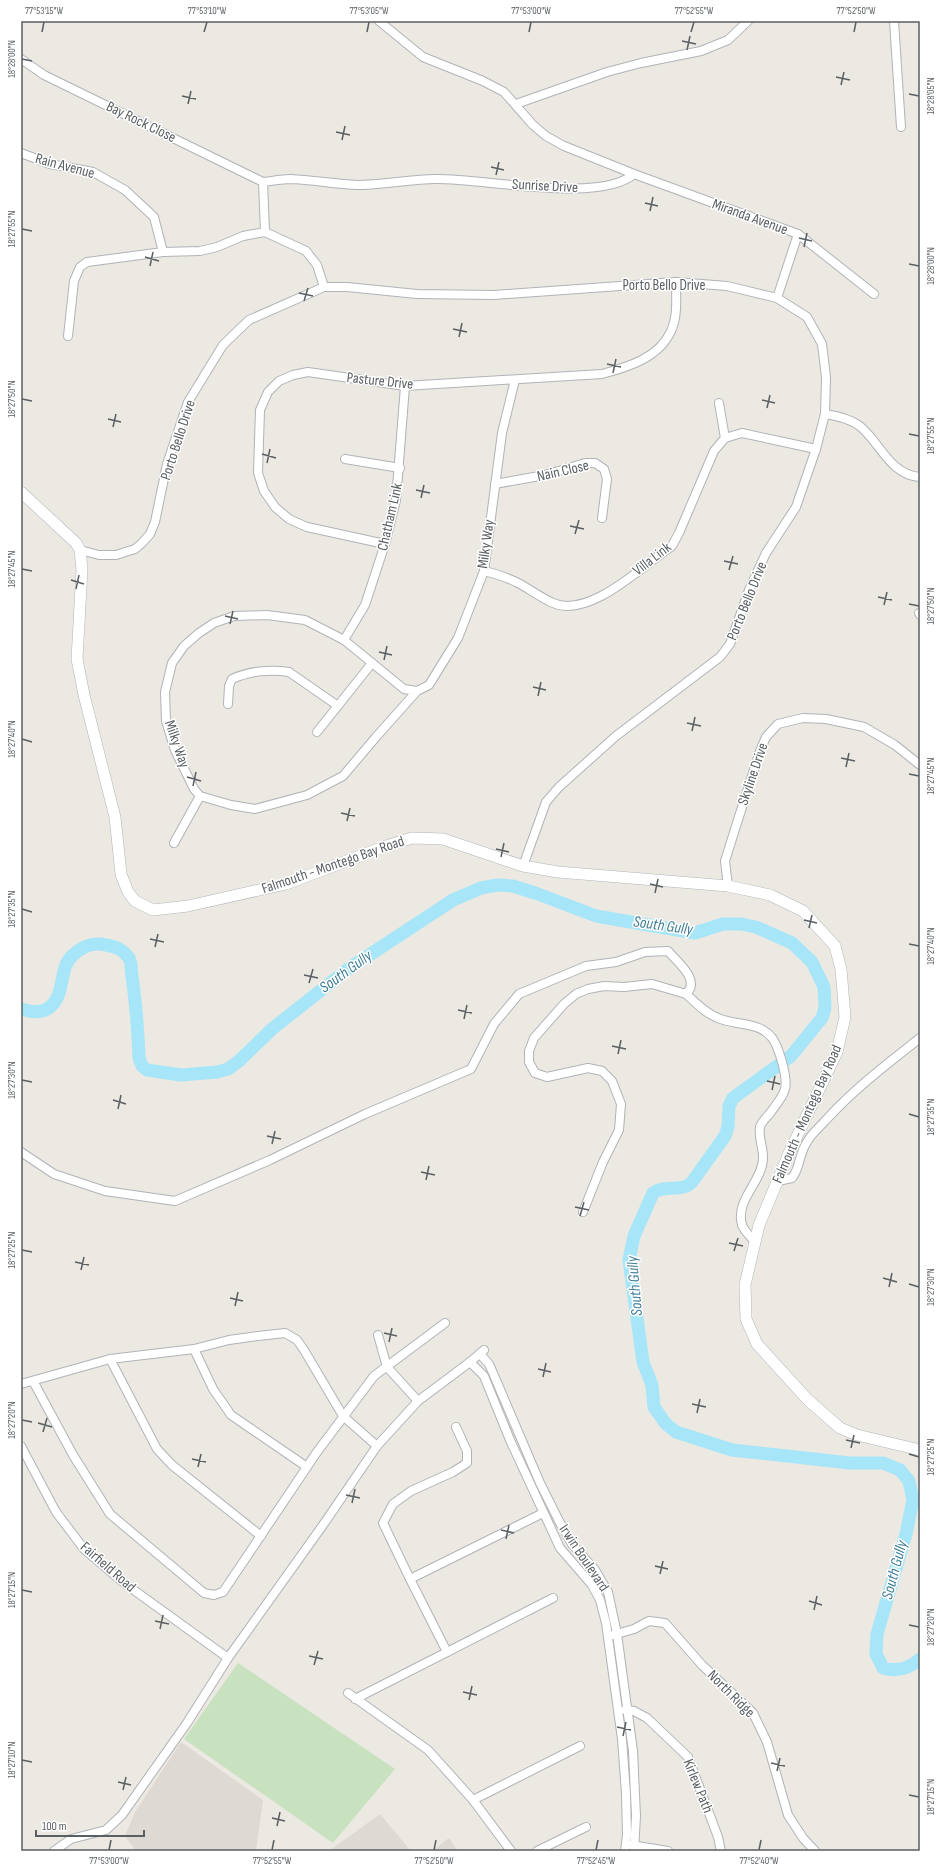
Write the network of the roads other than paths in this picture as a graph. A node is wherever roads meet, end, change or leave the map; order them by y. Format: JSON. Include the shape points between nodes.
{"nodes":[{"id":1,"x":379,"y":21,"type":"edge"},
{"id":2,"x":748,"y":21,"type":"edge"},
{"id":3,"x":894,"y":21,"type":"edge"},
{"id":4,"x":21,"y":59,"type":"edge"},
{"id":5,"x":516,"y":104,"type":"junction"},
{"id":6,"x":901,"y":128,"type":"dead end"},
{"id":7,"x":21,"y":153,"type":"edge"},
{"id":8,"x":634,"y":174,"type":"junction"},
{"id":9,"x":263,"y":182,"type":"junction"},
{"id":10,"x":266,"y":232,"type":"junction"},
{"id":11,"x":798,"y":234,"type":"junction"},
{"id":12,"x":163,"y":252,"type":"junction"},
{"id":13,"x":676,"y":282,"type":"junction"},
{"id":14,"x":324,"y":287,"type":"junction"},
{"id":15,"x":874,"y":294,"type":"dead end"},
{"id":16,"x":777,"y":298,"type":"junction"},
{"id":17,"x":68,"y":336,"type":"dead end"},
{"id":18,"x":515,"y":380,"type":"junction"},
{"id":19,"x":406,"y":386,"type":"junction"},
{"id":20,"x":719,"y":403,"type":"dead end"},
{"id":21,"x":824,"y":414,"type":"junction"},
{"id":22,"x":725,"y":438,"type":"junction"},
{"id":23,"x":816,"y":449,"type":"junction"},
{"id":24,"x":344,"y":459,"type":"dead end"},
{"id":25,"x":400,"y":468,"type":"junction"},
{"id":26,"x":920,"y":477,"type":"edge"},
{"id":27,"x":495,"y":484,"type":"junction"},
{"id":28,"x":21,"y":492,"type":"edge"},
{"id":29,"x":602,"y":518,"type":"dead end"},
{"id":30,"x":385,"y":544,"type":"junction"},
{"id":31,"x":80,"y":550,"type":"junction"},
{"id":32,"x":484,"y":571,"type":"junction"},
{"id":33,"x":344,"y":640,"type":"junction"},
{"id":34,"x":372,"y":663,"type":"junction"},
{"id":35,"x":417,"y":691,"type":"junction"},
{"id":36,"x":228,"y":704,"type":"dead end"},
{"id":37,"x":338,"y":706,"type":"junction"},
{"id":38,"x":317,"y":732,"type":"dead end"},
{"id":39,"x":920,"y":765,"type":"edge"},
{"id":40,"x":200,"y":796,"type":"junction"},
{"id":41,"x":174,"y":843,"type":"dead end"},
{"id":42,"x":523,"y":866,"type":"junction"},
{"id":43,"x":728,"y":886,"type":"junction"},
{"id":44,"x":686,"y":994,"type":"junction"},
{"id":45,"x":920,"y":1038,"type":"edge"},
{"id":46,"x":21,"y":1152,"type":"edge"},
{"id":47,"x":778,"y":1180,"type":"junction"},
{"id":48,"x":583,"y":1212,"type":"dead end"},
{"id":49,"x":755,"y":1242,"type":"junction"},
{"id":50,"x":445,"y":1323,"type":"dead end"},
{"id":51,"x":378,"y":1335,"type":"dead end"},
{"id":52,"x":194,"y":1349,"type":"junction"},
{"id":53,"x":110,"y":1359,"type":"junction"},
{"id":54,"x":470,"y":1362,"type":"junction"},
{"id":55,"x":387,"y":1367,"type":"junction"},
{"id":56,"x":33,"y":1381,"type":"junction"},
{"id":57,"x":21,"y":1384,"type":"edge"},
{"id":58,"x":418,"y":1401,"type":"junction"},
{"id":59,"x":343,"y":1416,"type":"junction"},
{"id":60,"x":456,"y":1427,"type":"dead end"},
{"id":61,"x":520,"y":1435,"type":"junction"},
{"id":62,"x":510,"y":1440,"type":"junction"},
{"id":63,"x":21,"y":1446,"type":"edge"},
{"id":64,"x":377,"y":1446,"type":"junction"},
{"id":65,"x":920,"y":1450,"type":"edge"},
{"id":66,"x":307,"y":1467,"type":"junction"},
{"id":67,"x":543,"y":1513,"type":"junction"},
{"id":68,"x":559,"y":1521,"type":"junction"},
{"id":69,"x":549,"y":1526,"type":"junction"},
{"id":70,"x":261,"y":1536,"type":"junction"},
{"id":71,"x":587,"y":1562,"type":"junction"},
{"id":72,"x":579,"y":1569,"type":"junction"},
{"id":73,"x":410,"y":1580,"type":"junction"},
{"id":74,"x":553,"y":1598,"type":"dead end"},
{"id":75,"x":617,"y":1634,"type":"junction"},
{"id":76,"x":608,"y":1636,"type":"junction"},
{"id":77,"x":447,"y":1652,"type":"junction"},
{"id":78,"x":228,"y":1658,"type":"junction"},
{"id":79,"x":348,"y":1693,"type":"dead end"},
{"id":80,"x":355,"y":1699,"type":"junction"},
{"id":81,"x":628,"y":1709,"type":"junction"},
{"id":82,"x":618,"y":1711,"type":"junction"},
{"id":83,"x":580,"y":1746,"type":"dead end"},
{"id":84,"x":473,"y":1800,"type":"junction"},
{"id":85,"x":586,"y":1827,"type":"dead end"},
{"id":86,"x":626,"y":1848,"type":"edge"},
{"id":87,"x":635,"y":1848,"type":"edge"},
{"id":88,"x":54,"y":1851,"type":"edge"},
{"id":89,"x":511,"y":1851,"type":"edge"},
{"id":90,"x":537,"y":1851,"type":"edge"},
{"id":91,"x":668,"y":1851,"type":"edge"},
{"id":92,"x":721,"y":1851,"type":"edge"},
{"id":93,"x":815,"y":1851,"type":"edge"}],
"edges":[{"from":1,"to":5,"type":"street","via":[[423,57],[483,81],[504,92]]},
{"from":2,"to":5,"type":"street","via":[[728,40],[701,51],[607,72]]},
{"from":3,"to":6,"type":"street"},
{"from":4,"to":9,"type":"street","name":"Bay Rock Close","via":[[44,75]]},
{"from":5,"to":8,"type":"street","via":[[546,136],[564,146]]},
{"from":7,"to":12,"type":"street","name":"Rain Avenue","via":[[50,164],[93,172],[125,190],[154,217]]},
{"from":8,"to":9,"type":"street","name":"Sunrise Drive","via":[[617,184],[601,187],[548,188],[437,179],[358,185],[290,179]]},
{"from":8,"to":11,"type":"street","name":"Miranda Avenue"},
{"from":9,"to":10,"type":"street"},
{"from":10,"to":12,"type":"street","via":[[243,236],[200,251]]},
{"from":10,"to":14,"type":"street","via":[[306,251],[317,265]]},
{"from":11,"to":15,"type":"street","name":"Miranda Avenue"},
{"from":11,"to":16,"type":"street"},
{"from":12,"to":17,"type":"street","via":[[87,262],[80,267],[74,281]]},
{"from":13,"to":14,"type":"street","name":"Porto Bello Drive","via":[[494,295],[416,294]]},
{"from":13,"to":16,"type":"street","name":"Porto Bello Drive","via":[[727,286]]},
{"from":13,"to":18,"type":"street","name":"Pasture Drive","via":[[676,311],[672,331],[662,346],[633,365],[602,374]]},
{"from":14,"to":31,"type":"street","name":"Porto Bello Drive","via":[[249,320],[223,345],[188,402],[167,464],[155,522],[150,534],[142,543],[135,549],[116,555],[99,555]]},
{"from":16,"to":21,"type":"street","name":"Porto Bello Drive","via":[[807,317],[822,344],[826,377]]},
{"from":18,"to":19,"type":"street","name":"Pasture Drive"},
{"from":18,"to":27,"type":"street","name":"Milky Way","via":[[502,433]]},
{"from":19,"to":25,"type":"street","name":"Chatham Link"},
{"from":19,"to":30,"type":"street","name":"Pasture Drive","via":[[308,372],[293,374],[279,381],[268,392],[260,410],[258,473],[264,491],[275,507],[289,519],[307,527]]},
{"from":20,"to":22,"type":"street"},
{"from":21,"to":23,"type":"street","name":"Porto Bello Drive"},
{"from":21,"to":26,"type":"street","via":[[844,418],[862,428],[890,463],[902,472]]},
{"from":22,"to":23,"type":"street","via":[[742,433]]},
{"from":22,"to":32,"type":"street","name":"Villa Link","via":[[714,451],[680,533],[672,546],[594,601],[578,606],[554,604],[517,583]]},
{"from":23,"to":42,"type":"street","name":"Porto Bello Drive","via":[[796,507],[766,553],[749,590],[730,644],[720,657],[616,736],[559,787],[546,802]]},
{"from":24,"to":25,"type":"street"},
{"from":25,"to":30,"type":"street","name":"Chatham Link","via":[[396,500]]},
{"from":27,"to":29,"type":"street","name":"Nain Close","via":[[545,475],[584,463],[595,463],[604,469],[607,479]]},
{"from":27,"to":32,"type":"street","name":"Milky Way"},
{"from":28,"to":31,"type":"main road","via":[[63,530]]},
{"from":30,"to":33,"type":"street","name":"Chatham Link","via":[[365,605]]},
{"from":31,"to":42,"type":"main road","name":"Falmouth - Montego Bay Road","via":[[82,569],[78,659],[84,695],[115,818],[121,874],[128,892],[135,901],[153,910],[195,905],[286,884],[412,838],[443,839]]},
{"from":32,"to":35,"type":"street","name":"Milky Way","via":[[458,638],[433,680]]},
{"from":33,"to":34,"type":"street","name":"Milky Way"},
{"from":33,"to":40,"type":"street","name":"Milky Way","via":[[305,620],[268,615],[234,616],[214,623],[184,646],[172,663],[165,692],[166,722],[176,750],[194,789]]},
{"from":34,"to":35,"type":"street","name":"Milky Way","via":[[404,690]]},
{"from":34,"to":37,"type":"street"},
{"from":35,"to":40,"type":"street","name":"Milky Way","via":[[343,776],[307,795],[255,809]]},
{"from":36,"to":37,"type":"street","via":[[232,679],[255,672],[281,670],[289,672]]},
{"from":37,"to":38,"type":"street"},
{"from":39,"to":43,"type":"street","name":"Skyline Drive","via":[[895,745],[864,727],[826,719],[803,718],[778,724],[766,737],[760,751],[725,861]]},
{"from":40,"to":41,"type":"street"},
{"from":42,"to":43,"type":"main road","name":"Falmouth - Montego Bay Road","via":[[558,872]]},
{"from":43,"to":47,"type":"main road","name":"Falmouth - Montego Bay Road","via":[[770,895],[803,911],[835,946],[841,969],[845,1017],[837,1052]]},
{"from":44,"to":46,"type":"street","via":[[692,989],[688,972],[668,951],[645,952],[616,962],[586,966],[519,994],[494,1024],[471,1070],[365,1114],[270,1160],[175,1201],[105,1192],[54,1174]]},
{"from":44,"to":48,"type":"street","via":[[652,984],[588,989],[576,994],[564,1004],[534,1038],[529,1051],[529,1062],[535,1073],[547,1077],[588,1068],[602,1072],[612,1081],[621,1104],[620,1130],[603,1162]]},
{"from":44,"to":49,"type":"street","via":[[717,1018],[756,1026],[767,1032],[774,1041],[785,1071],[785,1089],[760,1125],[763,1160],[741,1214],[742,1226]]},
{"from":45,"to":47,"type":"street","via":[[843,1101],[806,1142],[798,1162],[797,1173],[792,1178]]},
{"from":47,"to":49,"type":"main road","name":"Falmouth - Montego Bay Road","via":[[759,1225]]},
{"from":49,"to":65,"type":"main road","name":"Falmouth - Montego Bay Road","via":[[744,1293],[746,1319],[757,1344],[808,1400],[840,1428],[857,1435]]},
{"from":50,"to":55,"type":"street"},
{"from":51,"to":55,"type":"street"},
{"from":52,"to":53,"type":"street"},
{"from":52,"to":59,"type":"street","via":[[229,1340],[285,1334],[297,1340]]},
{"from":52,"to":66,"type":"street","via":[[213,1389],[231,1415]]},
{"from":53,"to":56,"type":"street"},
{"from":53,"to":70,"type":"street","via":[[157,1449],[172,1465]]},
{"from":54,"to":58,"type":"street"},
{"from":54,"to":61,"type":"street","name":"Irwin Boulevard","via":[[482,1352]]},
{"from":54,"to":62,"type":"street","name":"Irwin Boulevard","via":[[484,1376]]},
{"from":55,"to":58,"type":"street"},
{"from":55,"to":59,"type":"street","via":[[374,1376]]},
{"from":56,"to":57,"type":"street"},
{"from":56,"to":70,"type":"street","via":[[73,1455],[110,1514],[204,1593],[214,1595],[223,1592]]},
{"from":58,"to":64,"type":"street"},
{"from":59,"to":64,"type":"street"},
{"from":59,"to":66,"type":"street"},
{"from":60,"to":73,"type":"street","via":[[467,1451],[467,1463],[411,1491],[393,1504],[383,1523]]},
{"from":61,"to":62,"type":"street"},
{"from":61,"to":68,"type":"street","name":"Irwin Boulevard"},
{"from":62,"to":67,"type":"street","name":"Irwin Boulevard"},
{"from":63,"to":78,"type":"street","name":"Fairfield Road","via":[[56,1512],[84,1549],[124,1583]]},
{"from":64,"to":78,"type":"street"},
{"from":66,"to":70,"type":"street"},
{"from":67,"to":69,"type":"street","name":"Irwin Boulevard"},
{"from":67,"to":73,"type":"street"},
{"from":68,"to":69,"type":"street"},
{"from":68,"to":71,"type":"street","name":"Irwin Boulevard","via":[[572,1544]]},
{"from":69,"to":72,"type":"street","name":"Irwin Boulevard","via":[[560,1548]]},
{"from":71,"to":72,"type":"street"},
{"from":71,"to":75,"type":"street","name":"Irwin Boulevard","via":[[608,1592]]},
{"from":72,"to":76,"type":"street","name":"Irwin Boulevard","via":[[600,1600]]},
{"from":73,"to":77,"type":"street"},
{"from":74,"to":77,"type":"street"},
{"from":75,"to":76,"type":"street","name":"North Ridge"},
{"from":75,"to":81,"type":"street","name":"Irwin Boulevard"},
{"from":75,"to":93,"type":"street","name":"North Ridge","via":[[649,1621],[665,1623],[702,1665],[749,1708],[767,1742],[788,1815]]},
{"from":76,"to":82,"type":"street","name":"Irwin Boulevard"},
{"from":77,"to":80,"type":"street"},
{"from":78,"to":88,"type":"street","via":[[187,1723],[122,1814],[106,1830],[71,1839]]},
{"from":79,"to":80,"type":"street"},
{"from":80,"to":84,"type":"street","via":[[428,1750]]},
{"from":81,"to":82,"type":"street"},
{"from":81,"to":87,"type":"street","name":"Irwin Boulevard","via":[[636,1816]]},
{"from":81,"to":92,"type":"street","name":"Kirlew Path","via":[[648,1718],[688,1757]]},
{"from":82,"to":86,"type":"street","name":"Irwin Boulevard","via":[[626,1793]]},
{"from":83,"to":84,"type":"street"},
{"from":84,"to":89,"type":"street"},
{"from":85,"to":90,"type":"street"},
{"from":86,"to":87,"type":"street"},
{"from":87,"to":91,"type":"street"}]}
